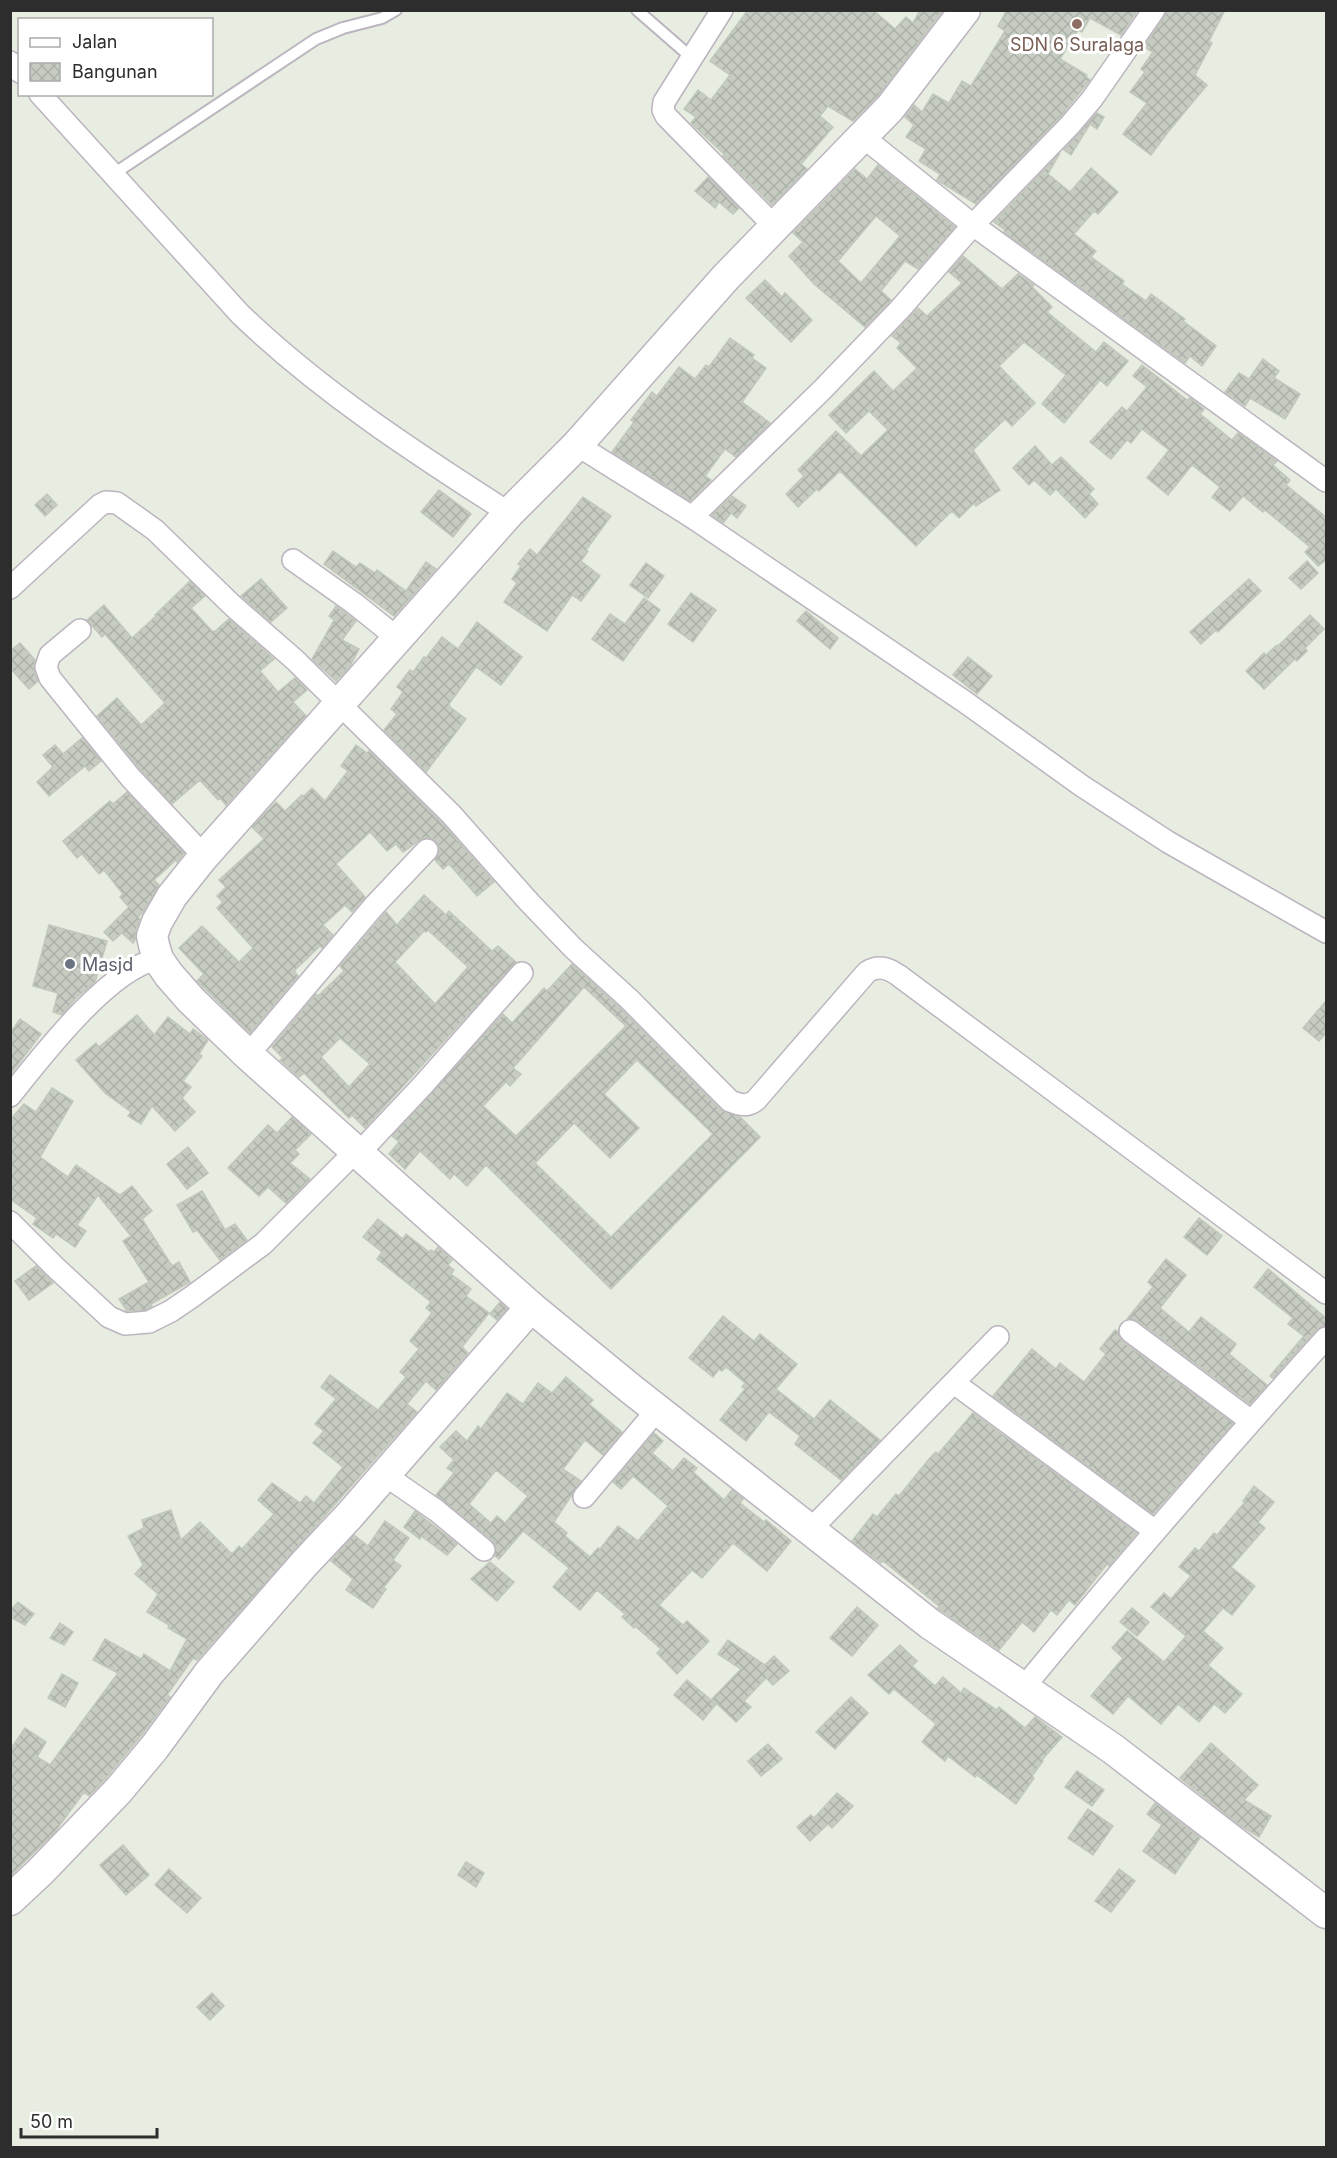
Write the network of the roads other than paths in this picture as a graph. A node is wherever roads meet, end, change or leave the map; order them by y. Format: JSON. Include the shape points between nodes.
{"nodes":[{"id":1,"x":396,"y":10,"type":"edge"},
{"id":2,"x":637,"y":10,"type":"edge"},
{"id":3,"x":722,"y":10,"type":"edge"},
{"id":4,"x":965,"y":10,"type":"edge"},
{"id":5,"x":1154,"y":10,"type":"edge"},
{"id":6,"x":692,"y":58,"type":"junction"},
{"id":7,"x":42,"y":96,"type":"edge"},
{"id":8,"x":863,"y":137,"type":"junction"},
{"id":9,"x":112,"y":175,"type":"junction"},
{"id":10,"x":973,"y":225,"type":"junction"},
{"id":11,"x":774,"y":227,"type":"junction"},
{"id":12,"x":577,"y":445,"type":"junction"},
{"id":13,"x":1326,"y":481,"type":"edge"},
{"id":14,"x":509,"y":513,"type":"junction"},
{"id":15,"x":692,"y":518,"type":"junction"},
{"id":16,"x":293,"y":560,"type":"dead end"},
{"id":17,"x":10,"y":588,"type":"edge"},
{"id":18,"x":80,"y":630,"type":"dead end"},
{"id":19,"x":396,"y":637,"type":"junction"},
{"id":20,"x":339,"y":703,"type":"junction"},
{"id":21,"x":427,"y":850,"type":"dead end"},
{"id":22,"x":204,"y":856,"type":"junction"},
{"id":23,"x":1326,"y":932,"type":"edge"},
{"id":24,"x":158,"y":959,"type":"junction"},
{"id":25,"x":522,"y":974,"type":"dead end"},
{"id":26,"x":248,"y":1055,"type":"junction"},
{"id":27,"x":10,"y":1096,"type":"edge"},
{"id":28,"x":357,"y":1152,"type":"junction"},
{"id":29,"x":10,"y":1222,"type":"edge"},
{"id":30,"x":1326,"y":1293,"type":"edge"},
{"id":31,"x":531,"y":1307,"type":"junction"},
{"id":32,"x":1130,"y":1331,"type":"dead end"},
{"id":33,"x":998,"y":1337,"type":"dead end"},
{"id":34,"x":1326,"y":1338,"type":"edge"},
{"id":35,"x":954,"y":1383,"type":"junction"},
{"id":36,"x":657,"y":1410,"type":"junction"},
{"id":37,"x":1251,"y":1421,"type":"junction"},
{"id":38,"x":385,"y":1475,"type":"junction"},
{"id":39,"x":584,"y":1497,"type":"dead end"},
{"id":40,"x":810,"y":1530,"type":"junction"},
{"id":41,"x":1155,"y":1531,"type":"junction"},
{"id":42,"x":484,"y":1550,"type":"dead end"},
{"id":43,"x":1024,"y":1687,"type":"junction"},
{"id":44,"x":10,"y":1900,"type":"edge"},
{"id":45,"x":1326,"y":1912,"type":"edge"}],
"edges":[{"from":1,"to":9,"type":"lane","via":[[316,39]]},
{"from":2,"to":6,"type":"lane"},
{"from":3,"to":6,"type":"street"},
{"from":4,"to":8,"type":"street","via":[[897,100]]},
{"from":5,"to":10,"type":"street","via":[[1092,99]]},
{"from":6,"to":11,"type":"street","via":[[664,102],[666,117]]},
{"from":7,"to":9,"type":"street"},
{"from":8,"to":10,"type":"street"},
{"from":8,"to":11,"type":"street"},
{"from":9,"to":14,"type":"street","via":[[274,346],[337,396]]},
{"from":10,"to":13,"type":"street"},
{"from":10,"to":15,"type":"street","via":[[877,333]]},
{"from":11,"to":12,"type":"street"},
{"from":12,"to":14,"type":"street"},
{"from":12,"to":15,"type":"street"},
{"from":14,"to":19,"type":"street"},
{"from":15,"to":23,"type":"street","via":[[1168,842]]},
{"from":16,"to":19,"type":"street"},
{"from":17,"to":20,"type":"street","via":[[100,505],[117,503],[155,530]]},
{"from":18,"to":22,"type":"street","via":[[50,655],[46,667],[50,678],[130,777]]},
{"from":19,"to":20,"type":"street"},
{"from":20,"to":22,"type":"street"},
{"from":20,"to":30,"type":"street","via":[[451,814],[573,948],[730,1101],[752,1103],[867,972],[882,968],[898,975]]},
{"from":21,"to":26,"type":"street","via":[[374,906]]},
{"from":22,"to":24,"type":"street","via":[[157,922],[152,936]]},
{"from":24,"to":26,"type":"street","via":[[191,1000]]},
{"from":24,"to":27,"type":"street","via":[[137,965],[122,975],[63,1033]]},
{"from":25,"to":28,"type":"street"},
{"from":26,"to":28,"type":"street"},
{"from":28,"to":29,"type":"street","via":[[262,1244],[178,1306],[149,1322],[125,1324],[109,1317]]},
{"from":28,"to":31,"type":"street"},
{"from":31,"to":36,"type":"street"},
{"from":31,"to":38,"type":"street"},
{"from":32,"to":37,"type":"street"},
{"from":33,"to":35,"type":"street"},
{"from":34,"to":37,"type":"street"},
{"from":35,"to":40,"type":"street"},
{"from":35,"to":41,"type":"street"},
{"from":36,"to":39,"type":"street"},
{"from":36,"to":40,"type":"street"},
{"from":37,"to":41,"type":"street"},
{"from":38,"to":42,"type":"street"},
{"from":38,"to":44,"type":"street","via":[[209,1673],[118,1791]]},
{"from":40,"to":43,"type":"street","via":[[930,1624]]},
{"from":41,"to":43,"type":"street"},
{"from":43,"to":45,"type":"street","via":[[1123,1756]]}]}
